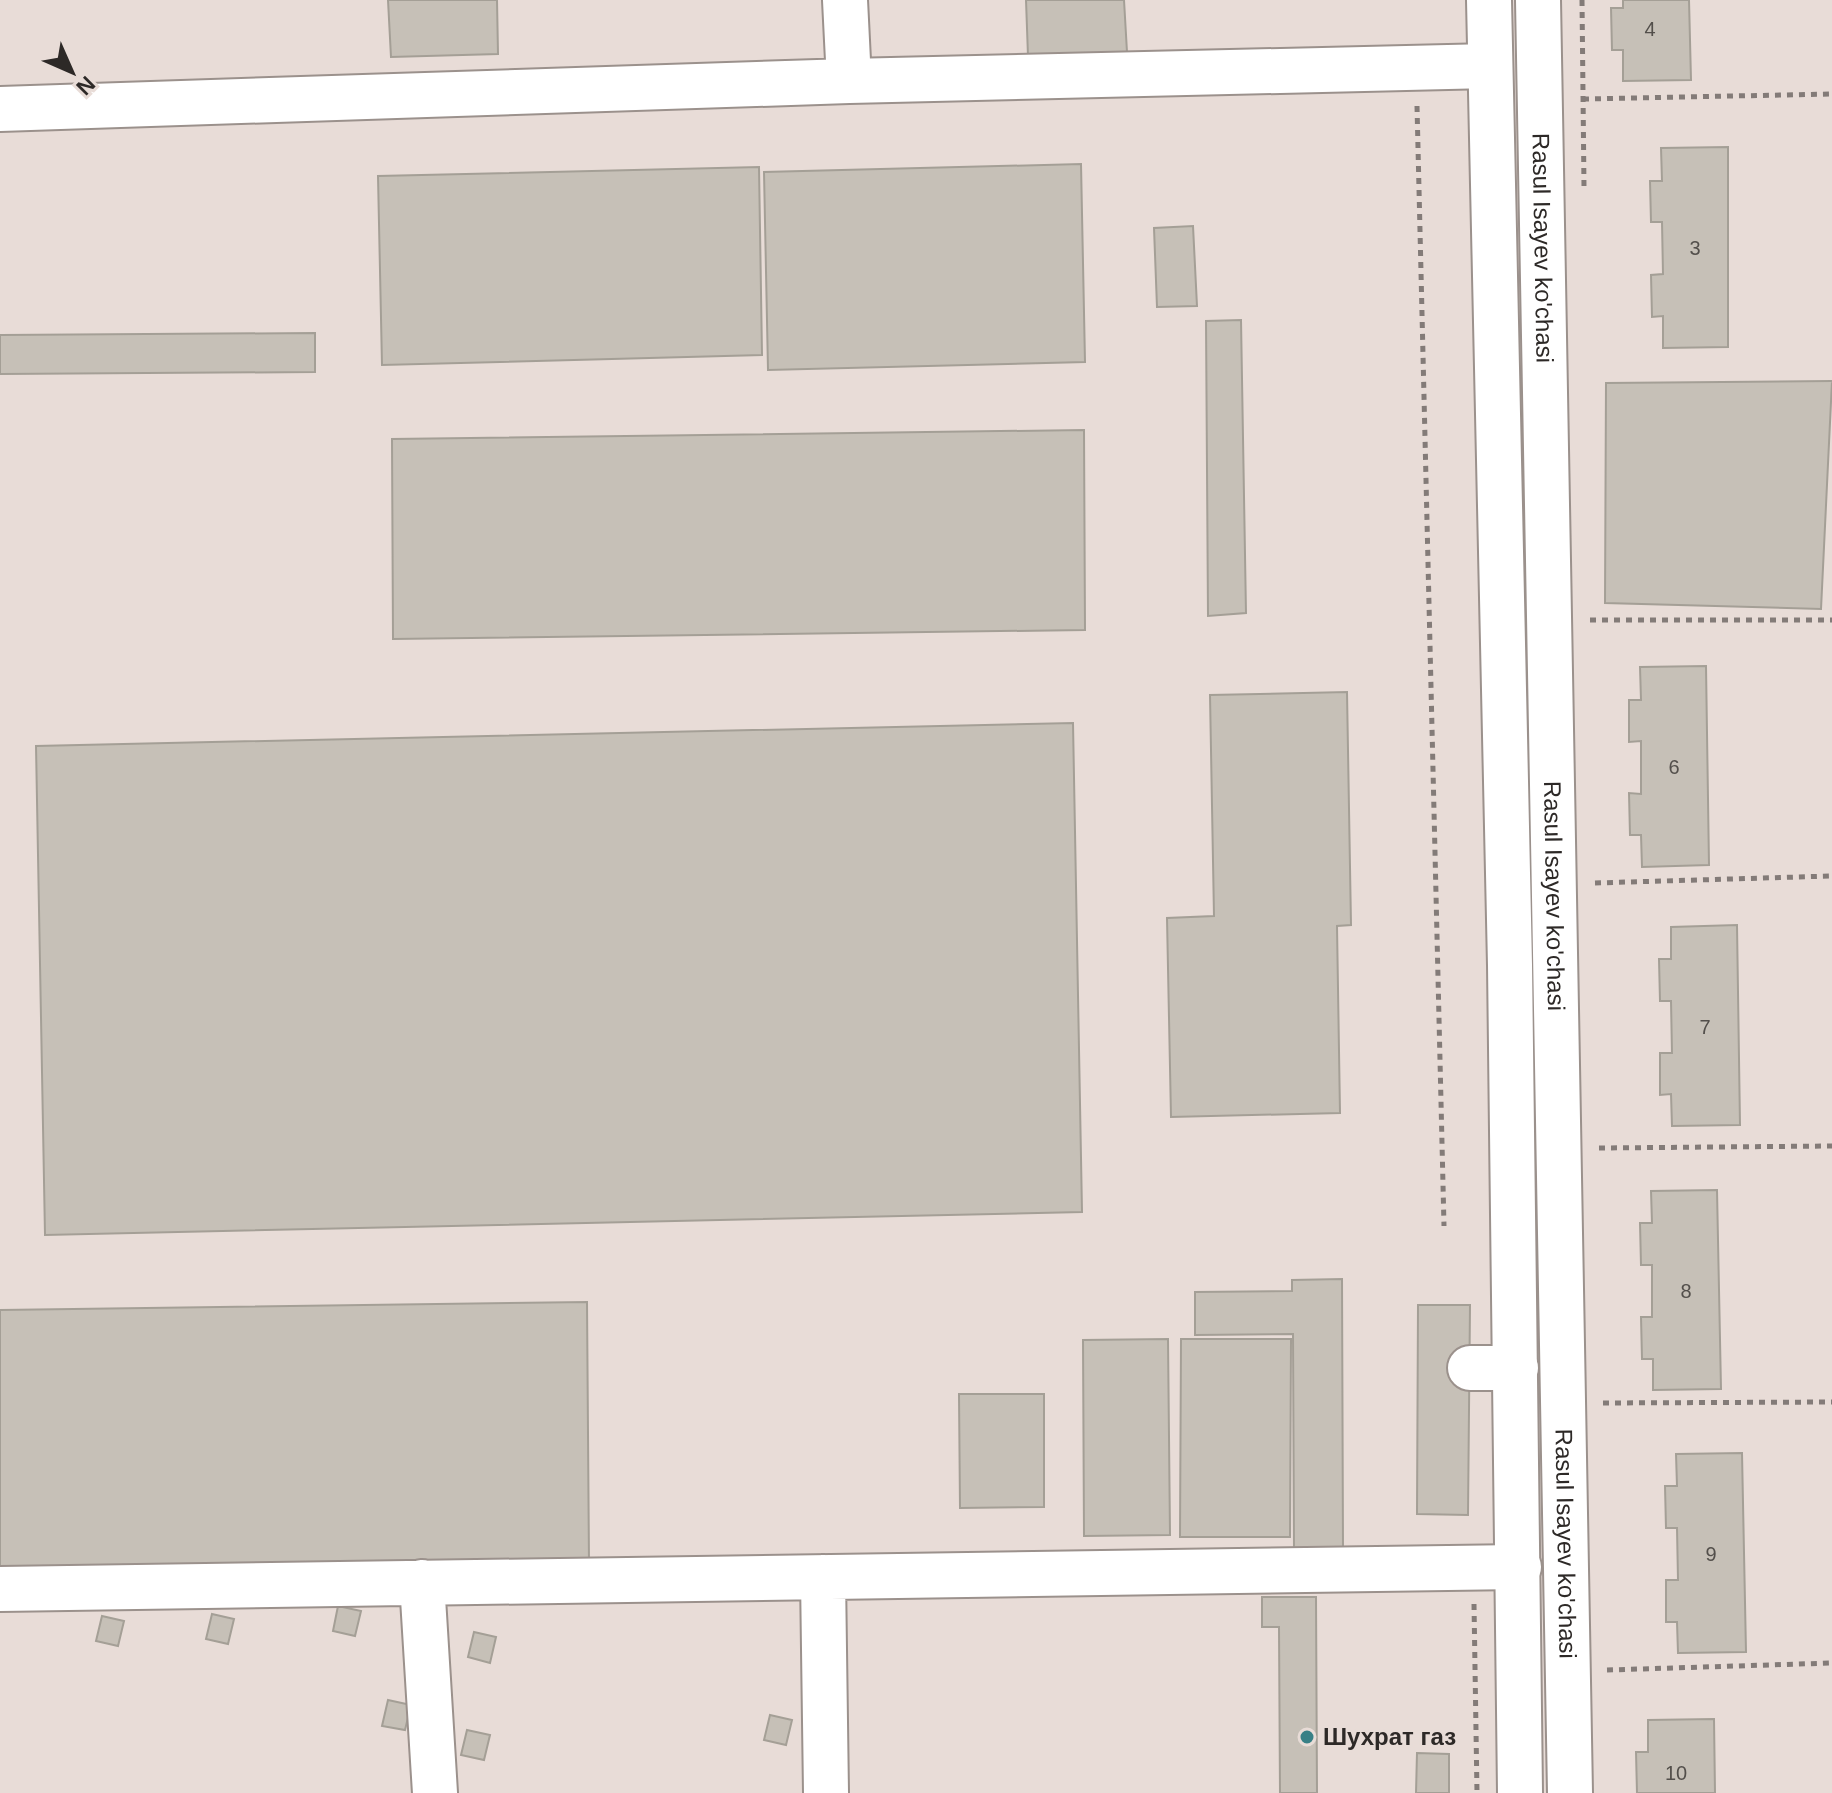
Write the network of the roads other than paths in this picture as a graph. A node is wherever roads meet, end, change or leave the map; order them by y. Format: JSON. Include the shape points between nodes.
{"nodes":[{"id":1,"x":845,"y":0,"type":"edge"},
{"id":2,"x":1489,"y":0,"type":"edge"},
{"id":3,"x":1538,"y":0,"type":"edge"},
{"id":4,"x":1490,"y":66,"type":"junction"},
{"id":5,"x":849,"y":81,"type":"junction"},
{"id":6,"x":0,"y":109,"type":"edge"},
{"id":7,"x":1470,"y":1368,"type":"dead end"},
{"id":8,"x":1516,"y":1368,"type":"junction"},
{"id":9,"x":1519,"y":1567,"type":"junction"},
{"id":10,"x":823,"y":1577,"type":"junction"},
{"id":11,"x":422,"y":1582,"type":"junction"},
{"id":12,"x":0,"y":1589,"type":"edge"},
{"id":13,"x":435,"y":1793,"type":"edge"},
{"id":14,"x":826,"y":1793,"type":"edge"},
{"id":15,"x":1520,"y":1793,"type":"edge"},
{"id":16,"x":1570,"y":1793,"type":"edge"}],
"edges":[{"from":1,"to":5,"type":"main road"},
{"from":2,"to":4,"type":"main road","name":"Rasul Isayev ko'chasi"},
{"from":3,"to":16,"type":"main road","name":"Rasul Isayev ko'chasi"},
{"from":4,"to":5,"type":"main road"},
{"from":4,"to":8,"type":"main road","name":"Rasul Isayev ko'chasi"},
{"from":5,"to":6,"type":"main road"},
{"from":7,"to":8,"type":"main road"},
{"from":8,"to":9,"type":"main road","name":"Rasul Isayev ko'chasi"},
{"from":9,"to":10,"type":"main road"},
{"from":9,"to":15,"type":"main road","name":"Rasul Isayev ko'chasi"},
{"from":10,"to":11,"type":"main road"},
{"from":10,"to":14,"type":"main road"},
{"from":11,"to":12,"type":"main road"},
{"from":11,"to":13,"type":"main road"}]}
